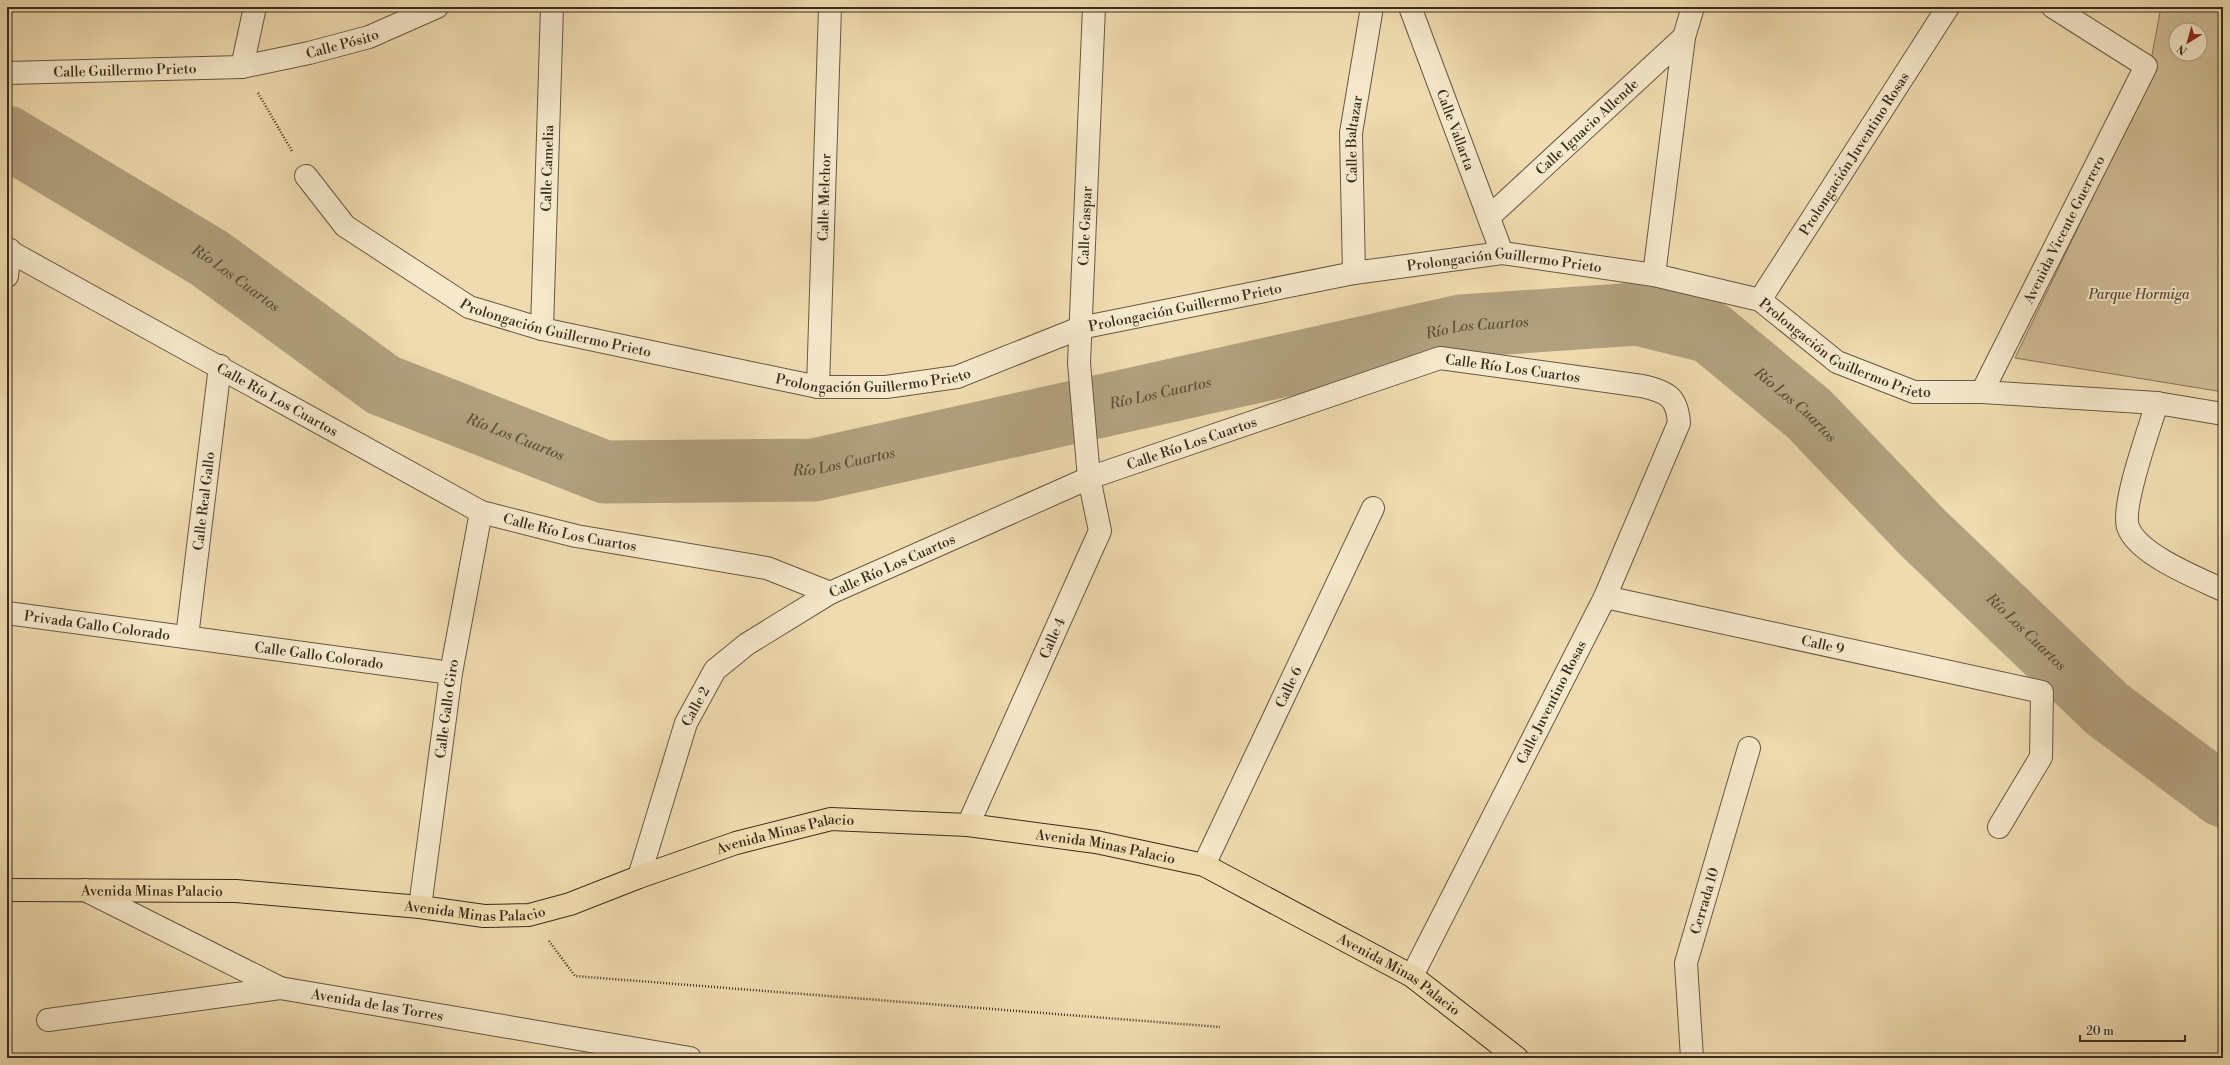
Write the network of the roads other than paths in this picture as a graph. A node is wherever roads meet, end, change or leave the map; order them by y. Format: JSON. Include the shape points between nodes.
{"nodes":[{"id":1,"x":255,"y":7,"type":"edge"},
{"id":2,"x":437,"y":7,"type":"edge"},
{"id":3,"x":552,"y":7,"type":"edge"},
{"id":4,"x":830,"y":7,"type":"edge"},
{"id":5,"x":1094,"y":7,"type":"edge"},
{"id":6,"x":1372,"y":7,"type":"edge"},
{"id":7,"x":1410,"y":7,"type":"edge"},
{"id":8,"x":1693,"y":7,"type":"edge"},
{"id":9,"x":1948,"y":7,"type":"edge"},
{"id":10,"x":2053,"y":7,"type":"edge"},
{"id":11,"x":1684,"y":37,"type":"junction"},
{"id":12,"x":242,"y":67,"type":"junction"},
{"id":13,"x":7,"y":73,"type":"edge"},
{"id":14,"x":306,"y":176,"type":"road end"},
{"id":15,"x":1490,"y":217,"type":"junction"},
{"id":16,"x":9,"y":250,"type":"edge"},
{"id":17,"x":1502,"y":253,"type":"junction"},
{"id":18,"x":1354,"y":273,"type":"junction"},
{"id":19,"x":1654,"y":275,"type":"junction"},
{"id":20,"x":7,"y":276,"type":"edge"},
{"id":21,"x":1760,"y":300,"type":"junction"},
{"id":22,"x":1080,"y":328,"type":"junction"},
{"id":23,"x":542,"y":329,"type":"junction"},
{"id":24,"x":220,"y":366,"type":"junction"},
{"id":25,"x":818,"y":387,"type":"junction"},
{"id":26,"x":1982,"y":392,"type":"junction"},
{"id":27,"x":2157,"y":403,"type":"junction"},
{"id":28,"x":2223,"y":414,"type":"edge"},
{"id":29,"x":1679,"y":423,"type":"joint"},
{"id":30,"x":1087,"y":445,"type":"joint"},
{"id":31,"x":1089,"y":478,"type":"junction"},
{"id":32,"x":1373,"y":508,"type":"dead end"},
{"id":33,"x":481,"y":512,"type":"junction"},
{"id":34,"x":2223,"y":590,"type":"edge"},
{"id":35,"x":830,"y":593,"type":"junction"},
{"id":36,"x":1605,"y":597,"type":"junction"},
{"id":37,"x":7,"y":613,"type":"edge"},
{"id":38,"x":187,"y":637,"type":"junction"},
{"id":39,"x":451,"y":673,"type":"junction"},
{"id":40,"x":1749,"y":748,"type":"dead end"},
{"id":41,"x":968,"y":825,"type":"junction"},
{"id":42,"x":1999,"y":827,"type":"dead end"},
{"id":43,"x":1204,"y":865,"type":"junction"},
{"id":44,"x":639,"y":877,"type":"junction"},
{"id":45,"x":7,"y":890,"type":"edge"},
{"id":46,"x":85,"y":890,"type":"junction"},
{"id":47,"x":420,"y":907,"type":"junction"},
{"id":48,"x":1412,"y":976,"type":"junction"},
{"id":49,"x":280,"y":988,"type":"junction"},
{"id":50,"x":48,"y":1020,"type":"dead end"},
{"id":51,"x":690,"y":1058,"type":"edge"},
{"id":52,"x":1517,"y":1058,"type":"edge"},
{"id":53,"x":1692,"y":1058,"type":"edge"}],
"edges":[{"from":1,"to":12,"type":"street"},
{"from":2,"to":12,"type":"street","name":"Calle Pósito","via":[[369,37]]},
{"from":3,"to":23,"type":"street","name":"Calle Camelia"},
{"from":4,"to":25,"type":"street","name":"Calle Melchor"},
{"from":5,"to":22,"type":"street","name":"Calle Gaspar"},
{"from":6,"to":18,"type":"street","name":"Calle Baltazar","via":[[1351,133]]},
{"from":7,"to":15,"type":"street","name":"Calle Vallarta"},
{"from":8,"to":11,"type":"street"},
{"from":9,"to":21,"type":"street","name":"Prolongación Juventino Rosas"},
{"from":10,"to":26,"type":"street","name":"Avenida Vicente Guerrero","via":[[2146,66]]},
{"from":11,"to":15,"type":"street","name":"Calle Ignacio Allende"},
{"from":11,"to":19,"type":"street"},
{"from":12,"to":13,"type":"street","name":"Calle Guillermo Prieto"},
{"from":14,"to":23,"type":"street","name":"Prolongación Guillermo Prieto","via":[[345,226],[469,307]]},
{"from":15,"to":17,"type":"street","name":"Calle Vallarta"},
{"from":16,"to":20,"type":"street"},
{"from":16,"to":24,"type":"street","name":"Calle Río Los Cuartos"},
{"from":17,"to":18,"type":"street","name":"Prolongación Guillermo Prieto"},
{"from":17,"to":19,"type":"street","name":"Prolongación Guillermo Prieto"},
{"from":18,"to":22,"type":"street","name":"Prolongación Guillermo Prieto"},
{"from":19,"to":21,"type":"street","name":"Prolongación Guillermo Prieto"},
{"from":21,"to":26,"type":"street","name":"Prolongación Guillermo Prieto","via":[[1837,362],[1914,392]]},
{"from":22,"to":25,"type":"street","name":"Prolongación Guillermo Prieto","via":[[958,377],[886,387]]},
{"from":22,"to":30,"type":"street","name":"Calle Gaspar","via":[[1079,363]]},
{"from":23,"to":25,"type":"street","name":"Prolongación Guillermo Prieto"},
{"from":24,"to":33,"type":"street","name":"Calle Río Los Cuartos"},
{"from":24,"to":38,"type":"street","name":"Calle Real Gallo"},
{"from":26,"to":27,"type":"street","name":"Prolongación Guillermo Prieto"},
{"from":27,"to":28,"type":"street","name":"Prolongación Guillermo Prieto"},
{"from":27,"to":34,"type":"street","via":[[2127,505],[2128,527],[2142,545],[2170,566]]},
{"from":29,"to":31,"type":"street","name":"Calle Río Los Cuartos","via":[[1678,407],[1663,391],[1440,358]]},
{"from":29,"to":36,"type":"street","name":"Calle Juventino Rosas"},
{"from":30,"to":31,"type":"street","name":"Calle 4"},
{"from":31,"to":35,"type":"street","name":"Calle Río Los Cuartos"},
{"from":31,"to":41,"type":"street","name":"Calle 4","via":[[1100,531]]},
{"from":32,"to":43,"type":"street","name":"Calle 6"},
{"from":33,"to":35,"type":"street","name":"Calle Río Los Cuartos","via":[[576,536],[766,568]]},
{"from":33,"to":39,"type":"street","name":"Calle Gallo Giro"},
{"from":35,"to":44,"type":"street","name":"Calle 2","via":[[746,644],[715,670],[686,723]]},
{"from":36,"to":42,"type":"street","name":"Calle 9","via":[[2042,692],[2041,757]]},
{"from":36,"to":48,"type":"street","name":"Calle Juventino Rosas"},
{"from":37,"to":38,"type":"street","name":"Privada Gallo Colorado"},
{"from":38,"to":39,"type":"street","name":"Calle Gallo Colorado"},
{"from":39,"to":47,"type":"street","name":"Calle Gallo Giro"},
{"from":40,"to":53,"type":"street","name":"Cerrada 10","via":[[1686,963]]},
{"from":41,"to":43,"type":"main road","name":"Avenida Minas Palacio","via":[[1096,842]]},
{"from":41,"to":44,"type":"main road","name":"Avenida Minas Palacio","via":[[831,820],[736,843]]},
{"from":43,"to":48,"type":"main road","name":"Avenida Minas Palacio"},
{"from":44,"to":47,"type":"main road","name":"Avenida Minas Palacio","via":[[570,904],[529,915],[484,916]]},
{"from":45,"to":46,"type":"main road","name":"Avenida Minas Palacio"},
{"from":46,"to":47,"type":"main road","name":"Avenida Minas Palacio","via":[[236,891]]},
{"from":46,"to":49,"type":"street","name":"Avenida de las Torres"},
{"from":48,"to":52,"type":"main road","name":"Avenida Minas Palacio"},
{"from":49,"to":50,"type":"street"},
{"from":49,"to":51,"type":"street","name":"Avenida de las Torres"}]}
